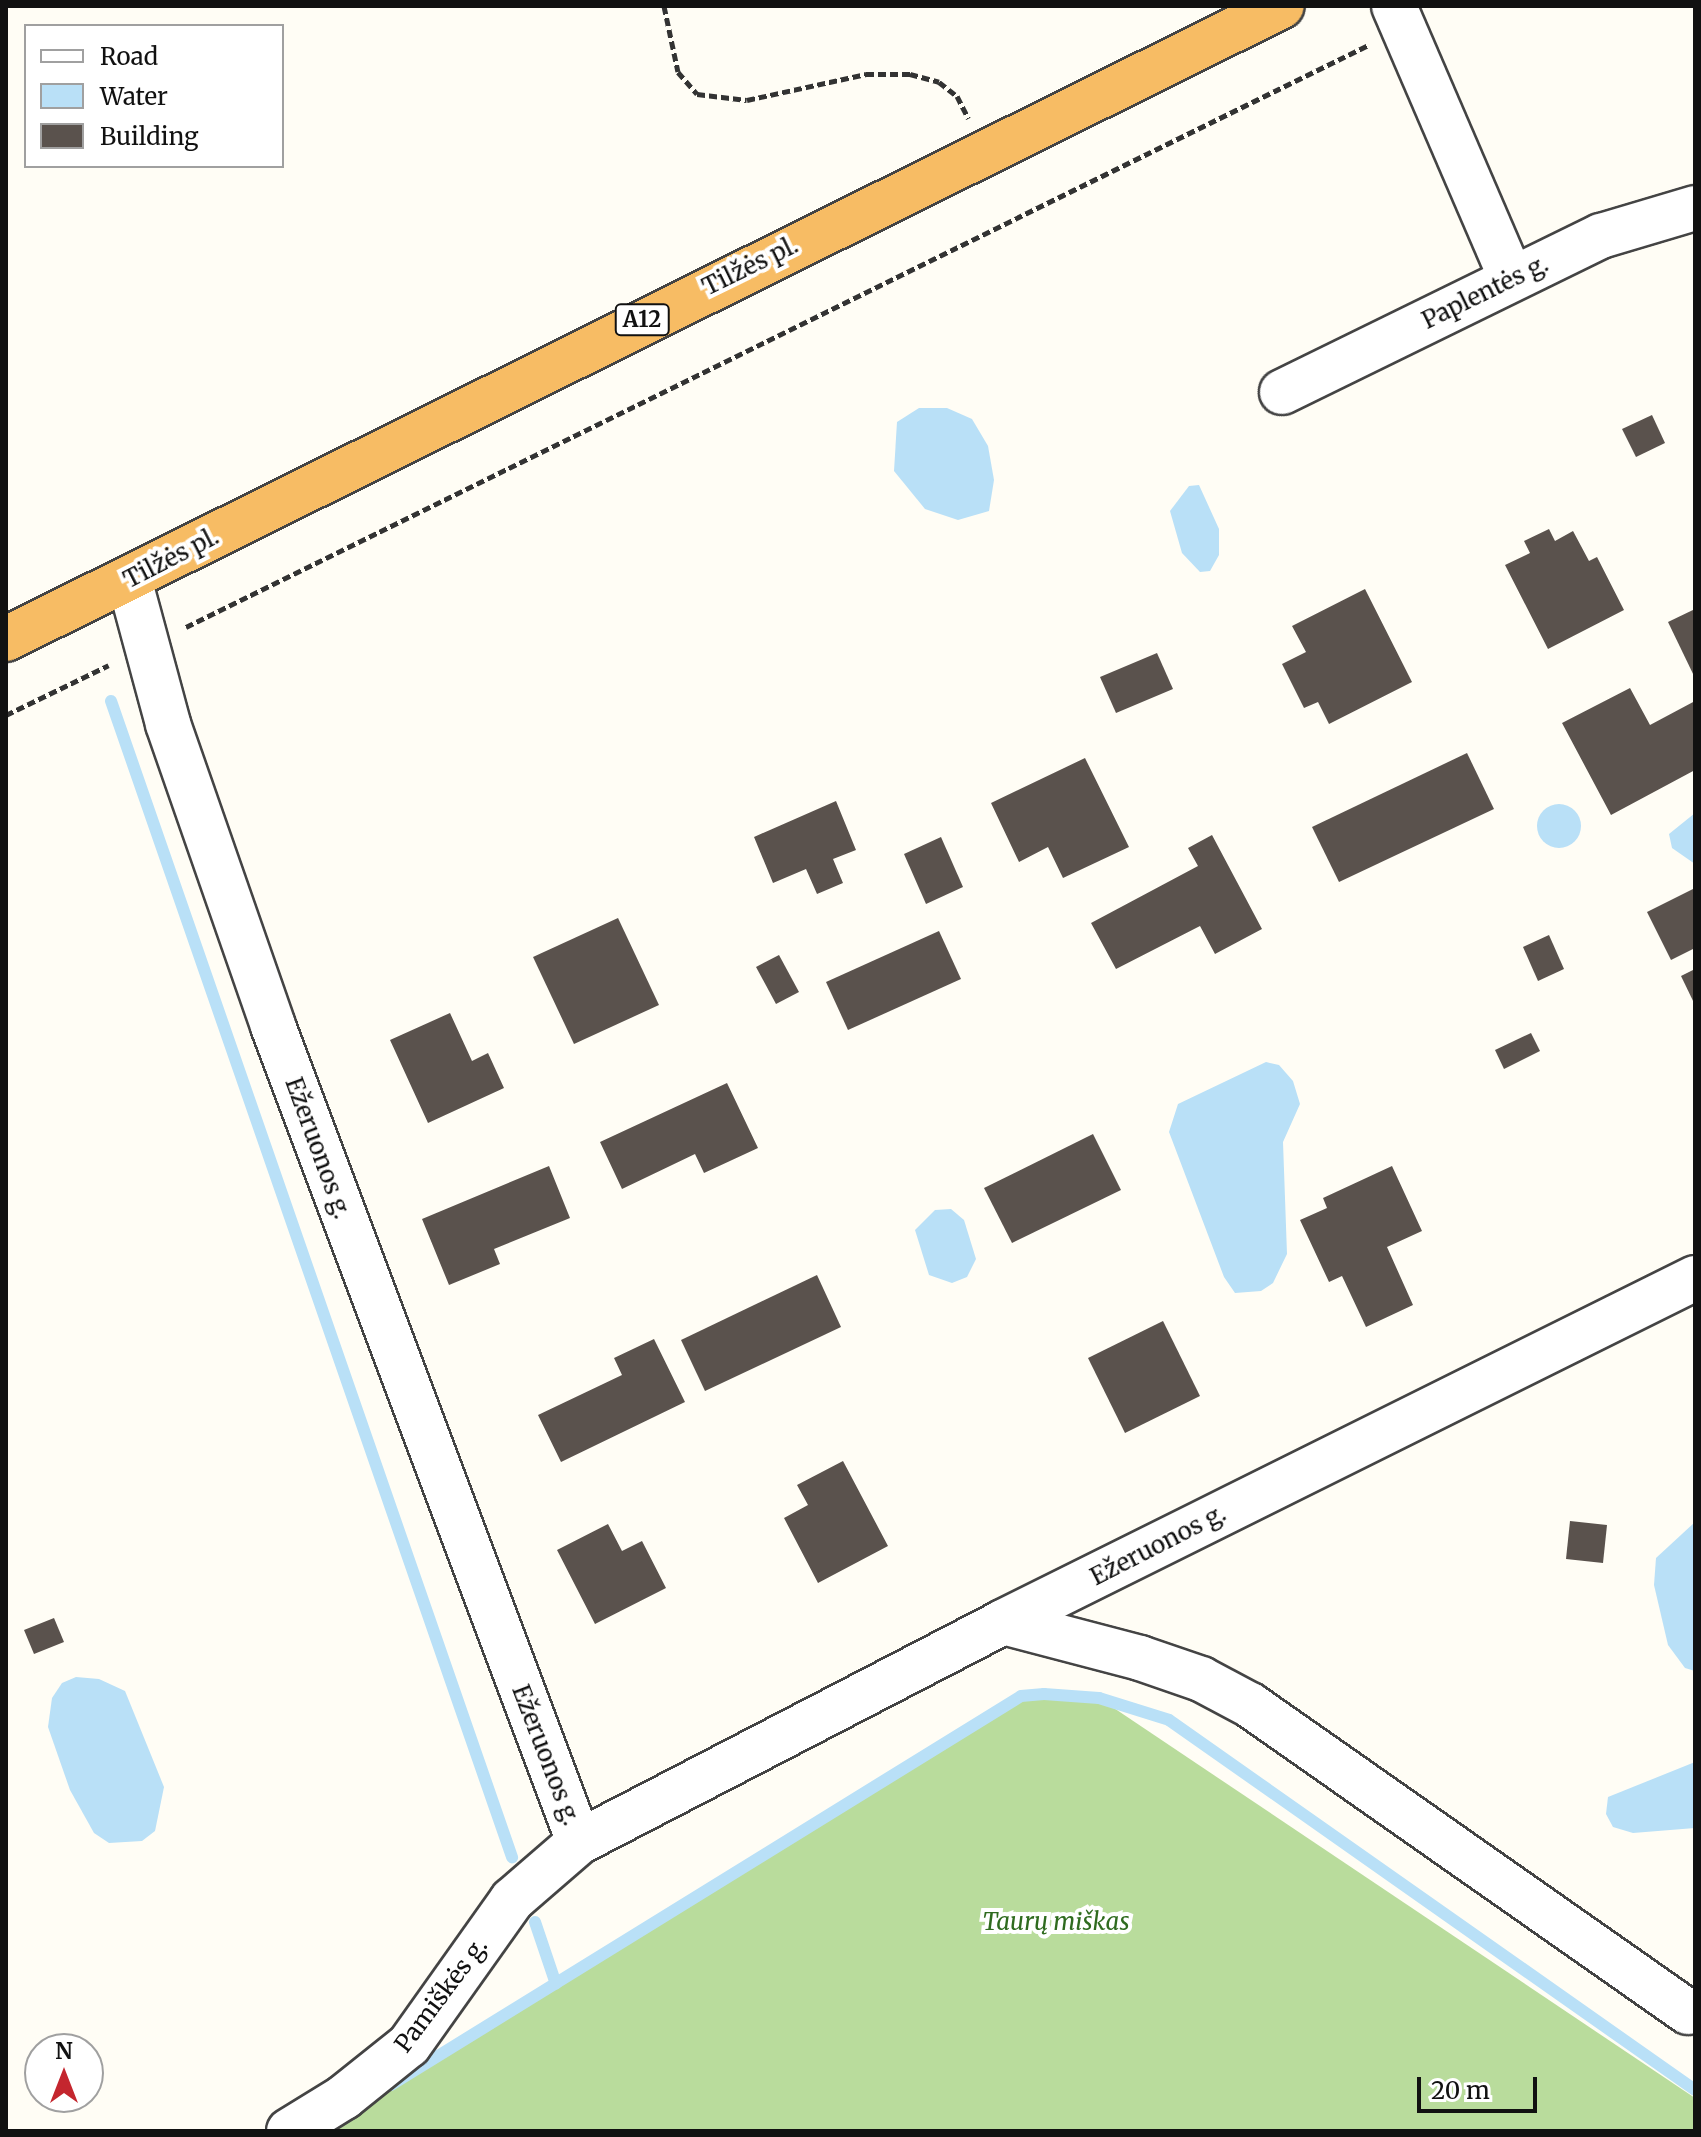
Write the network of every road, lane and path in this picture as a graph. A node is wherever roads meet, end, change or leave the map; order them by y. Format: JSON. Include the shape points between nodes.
{"nodes":[{"id":1,"x":664,"y":6,"type":"edge"},
{"id":2,"x":1282,"y":6,"type":"edge"},
{"id":3,"x":1399,"y":17,"type":"edge"},
{"id":4,"x":985,"y":151,"type":"junction"},
{"id":5,"x":1695,"y":208,"type":"edge"},
{"id":6,"x":1511,"y":278,"type":"junction"},
{"id":7,"x":1282,"y":392,"type":"dead end"},
{"id":8,"x":129,"y":579,"type":"junction"},
{"id":9,"x":6,"y":639,"type":"edge"},
{"id":10,"x":147,"y":646,"type":"junction"},
{"id":11,"x":6,"y":715,"type":"edge"},
{"id":12,"x":1695,"y":1278,"type":"edge"},
{"id":13,"x":1003,"y":1622,"type":"junction"},
{"id":14,"x":579,"y":1842,"type":"junction"},
{"id":15,"x":1688,"y":2012,"type":"dead end"},
{"id":16,"x":289,"y":2131,"type":"edge"}],
"edges":[{"from":1,"to":4,"type":"path","via":[[678,72],[697,94],[747,100],[866,74],[910,74],[939,82],[957,96]]},
{"from":2,"to":4,"type":"highway","name":"Tilžės pl.","number":"A12"},
{"from":3,"to":6,"type":"street"},
{"from":3,"to":10,"type":"path"},
{"from":4,"to":8,"type":"highway","name":"Tilžės pl.","number":"A12"},
{"from":5,"to":6,"type":"street","name":"Paplentės g.","via":[[1601,236]]},
{"from":6,"to":7,"type":"street","name":"Paplentės g."},
{"from":8,"to":9,"type":"highway","name":"Tilžės pl.","number":"A12"},
{"from":8,"to":10,"type":"street","name":"Ežeruonos g."},
{"from":10,"to":11,"type":"path"},
{"from":10,"to":14,"type":"street","name":"Ežeruonos g.","via":[[168,724],[273,1026]]},
{"from":12,"to":13,"type":"street","name":"Ežeruonos g."},
{"from":13,"to":14,"type":"street","name":"Ežeruonos g."},
{"from":13,"to":15,"type":"street","via":[[1140,1658],[1201,1679],[1250,1705]]},
{"from":14,"to":16,"type":"street","name":"Pamiškės g.","via":[[512,1900],[409,2045],[344,2097]]}]}
